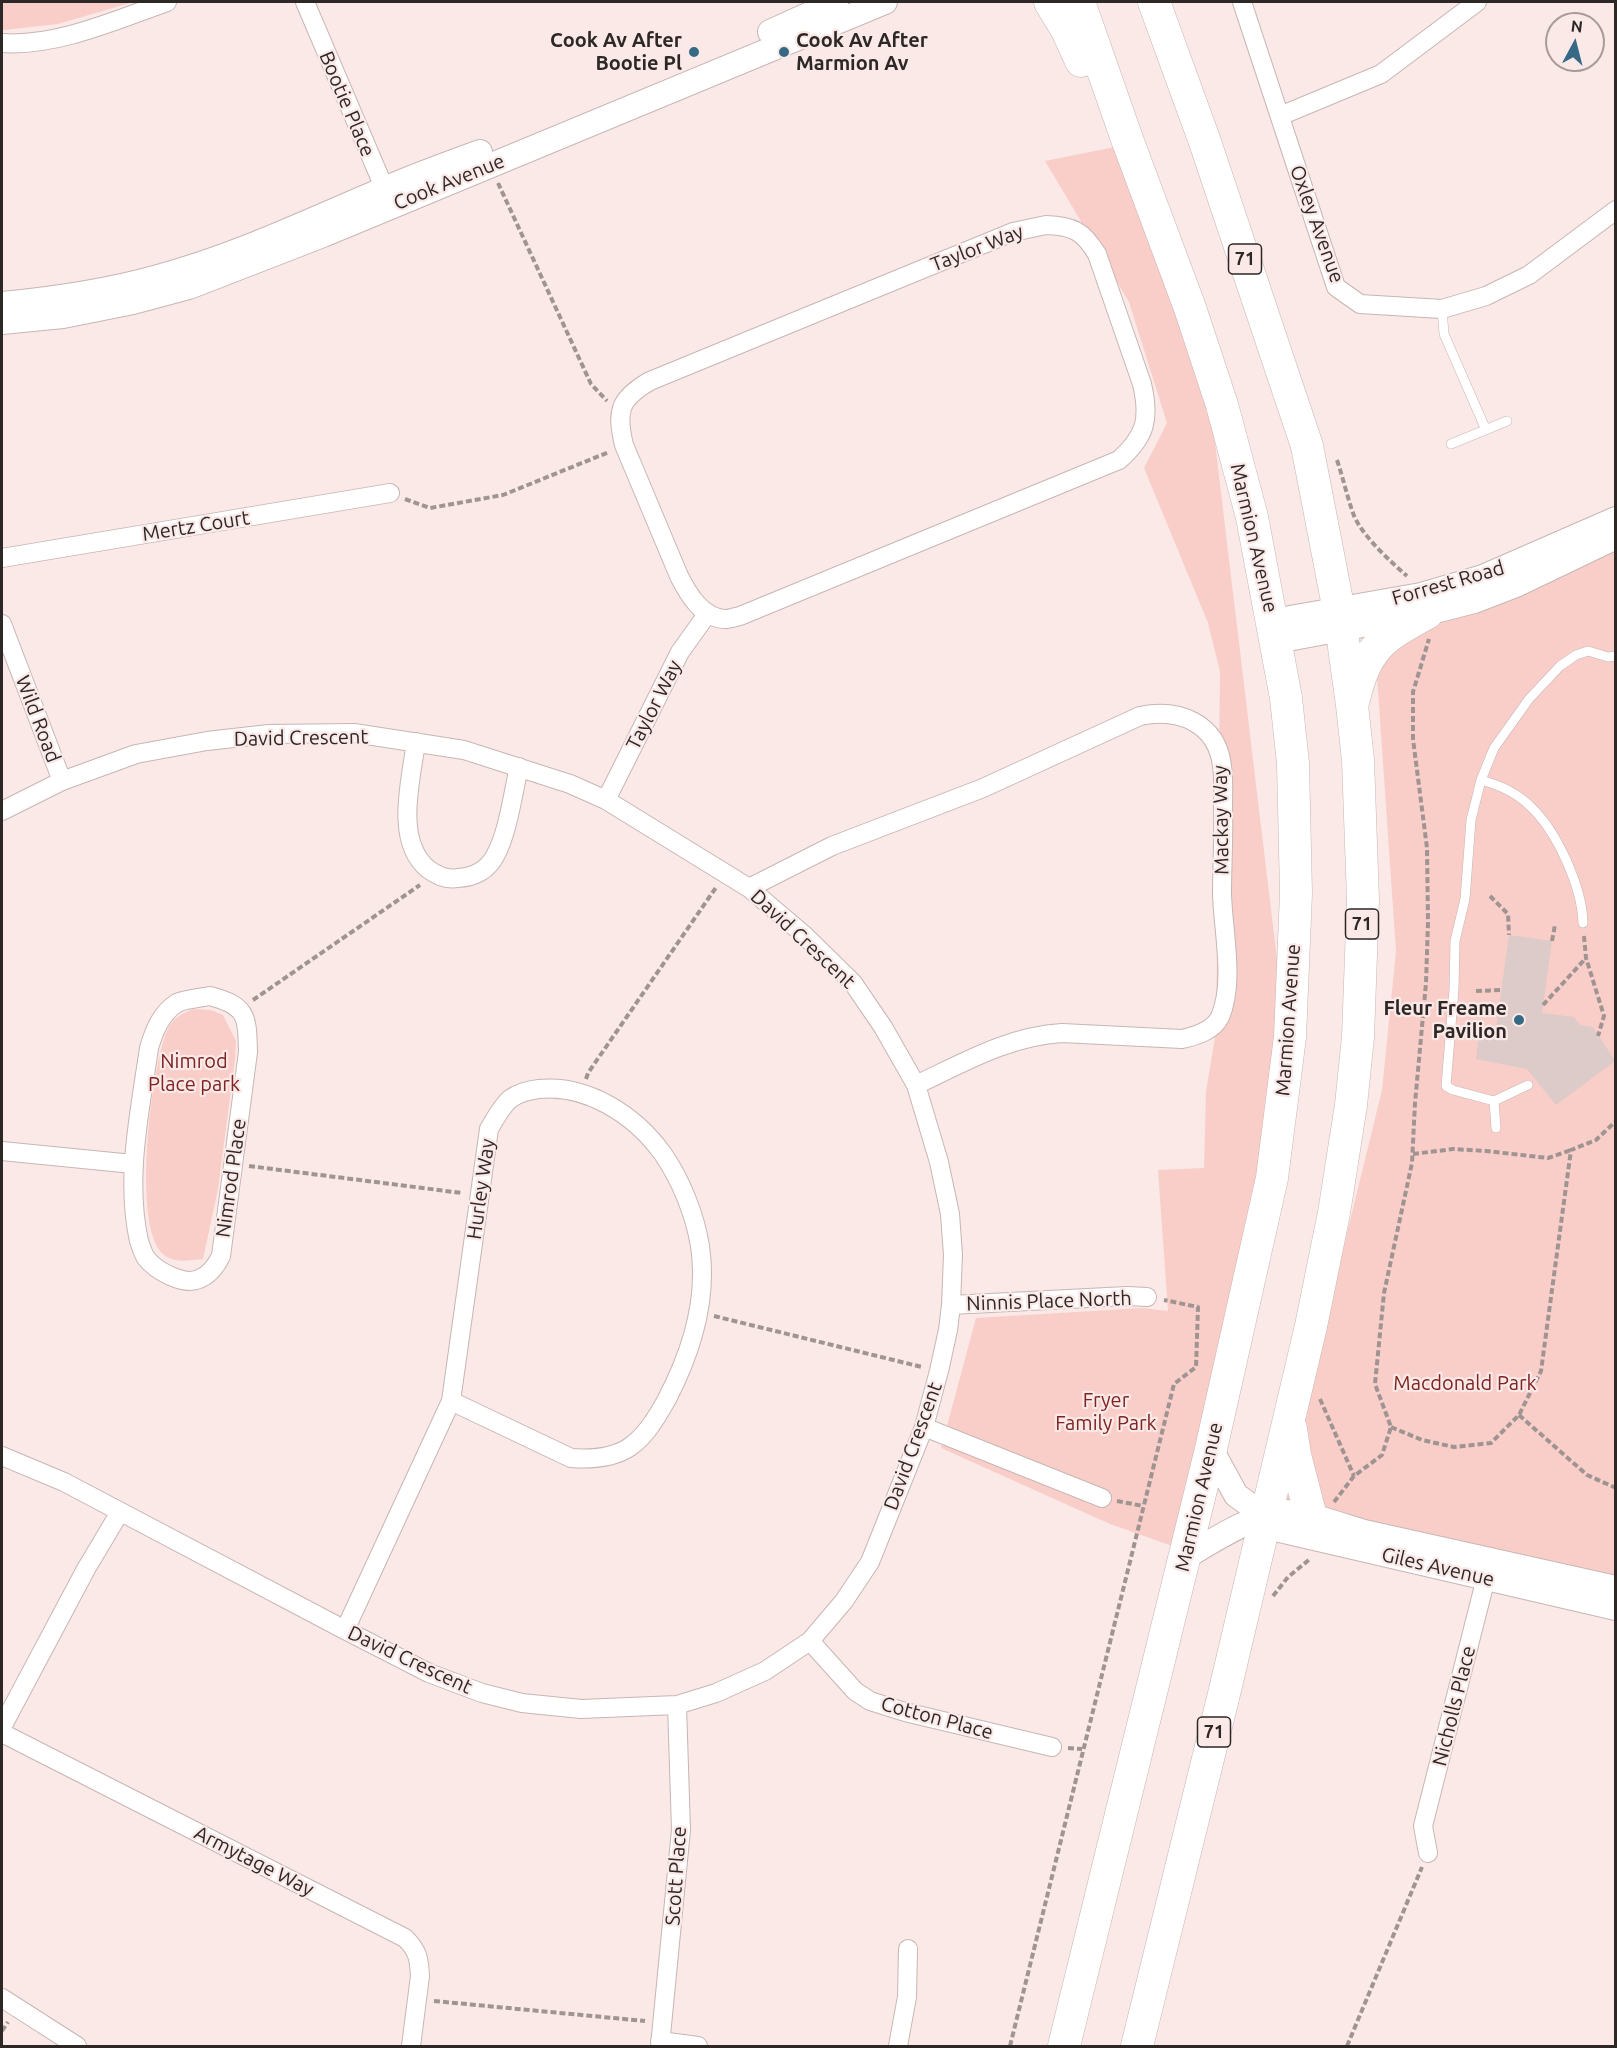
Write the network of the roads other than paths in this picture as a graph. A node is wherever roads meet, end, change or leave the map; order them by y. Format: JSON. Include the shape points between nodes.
{"nodes":[{"id":1,"x":167,"y":2,"type":"edge"},
{"id":2,"x":305,"y":2,"type":"edge"},
{"id":3,"x":836,"y":2,"type":"edge"},
{"id":4,"x":885,"y":2,"type":"edge"},
{"id":5,"x":1050,"y":2,"type":"edge"},
{"id":6,"x":1079,"y":2,"type":"edge"},
{"id":7,"x":1154,"y":2,"type":"edge"},
{"id":8,"x":1242,"y":2,"type":"edge"},
{"id":9,"x":1477,"y":2,"type":"edge"},
{"id":10,"x":2,"y":43,"type":"edge"},
{"id":11,"x":1280,"y":116,"type":"junction"},
{"id":12,"x":1127,"y":140,"type":"junction"},
{"id":13,"x":388,"y":197,"type":"junction"},
{"id":14,"x":1616,"y":210,"type":"edge"},
{"id":15,"x":2,"y":304,"type":"edge"},
{"id":16,"x":1442,"y":309,"type":"junction"},
{"id":17,"x":2,"y":322,"type":"edge"},
{"id":18,"x":1508,"y":421,"type":"dead end"},
{"id":19,"x":1486,"y":430,"type":"junction"},
{"id":20,"x":1451,"y":444,"type":"dead end"},
{"id":21,"x":390,"y":493,"type":"road end"},
{"id":22,"x":1616,"y":519,"type":"edge"},
{"id":23,"x":1616,"y":537,"type":"edge"},
{"id":24,"x":2,"y":558,"type":"edge"},
{"id":25,"x":708,"y":613,"type":"junction"},
{"id":26,"x":1427,"y":614,"type":"junction"},
{"id":27,"x":1340,"y":620,"type":"junction"},
{"id":28,"x":2,"y":624,"type":"edge"},
{"id":29,"x":1275,"y":631,"type":"junction"},
{"id":30,"x":1616,"y":656,"type":"edge"},
{"id":31,"x":1352,"y":705,"type":"junction"},
{"id":32,"x":416,"y":742,"type":"junction"},
{"id":33,"x":519,"y":767,"type":"junction"},
{"id":34,"x":1481,"y":780,"type":"junction"},
{"id":35,"x":62,"y":781,"type":"junction"},
{"id":36,"x":606,"y":800,"type":"junction"},
{"id":37,"x":2,"y":811,"type":"edge"},
{"id":38,"x":749,"y":888,"type":"junction"},
{"id":39,"x":1583,"y":923,"type":"road end"},
{"id":40,"x":916,"y":1085,"type":"junction"},
{"id":41,"x":1528,"y":1085,"type":"dead end"},
{"id":42,"x":1494,"y":1101,"type":"junction"},
{"id":43,"x":1496,"y":1128,"type":"dead end"},
{"id":44,"x":2,"y":1151,"type":"edge"},
{"id":45,"x":134,"y":1164,"type":"junction"},
{"id":46,"x":1146,"y":1297,"type":"road end"},
{"id":47,"x":951,"y":1305,"type":"junction"},
{"id":48,"x":451,"y":1401,"type":"junction"},
{"id":49,"x":1289,"y":1416,"type":"junction"},
{"id":50,"x":924,"y":1427,"type":"junction"},
{"id":51,"x":1211,"y":1449,"type":"junction"},
{"id":52,"x":2,"y":1456,"type":"edge"},
{"id":53,"x":1102,"y":1498,"type":"road end"},
{"id":54,"x":120,"y":1512,"type":"junction"},
{"id":55,"x":1265,"y":1516,"type":"junction"},
{"id":56,"x":1311,"y":1517,"type":"junction"},
{"id":57,"x":1184,"y":1558,"type":"junction"},
{"id":58,"x":1488,"y":1569,"type":"junction"},
{"id":59,"x":1616,"y":1588,"type":"edge"},
{"id":60,"x":1616,"y":1608,"type":"edge"},
{"id":61,"x":345,"y":1630,"type":"junction"},
{"id":62,"x":810,"y":1641,"type":"junction"},
{"id":63,"x":677,"y":1705,"type":"junction"},
{"id":64,"x":2,"y":1727,"type":"edge"},
{"id":65,"x":2,"y":1733,"type":"edge"},
{"id":66,"x":1052,"y":1747,"type":"dead end"},
{"id":67,"x":1428,"y":1853,"type":"road end"},
{"id":68,"x":908,"y":1949,"type":"dead end"},
{"id":69,"x":2,"y":1998,"type":"edge"},
{"id":70,"x":660,"y":2044,"type":"edge"},
{"id":71,"x":77,"y":2046,"type":"edge"},
{"id":72,"x":411,"y":2046,"type":"edge"},
{"id":73,"x":698,"y":2046,"type":"edge"},
{"id":74,"x":898,"y":2046,"type":"edge"},
{"id":75,"x":1064,"y":2046,"type":"edge"},
{"id":76,"x":1137,"y":2046,"type":"edge"}],
"edges":[{"from":1,"to":10,"type":"street","via":[[84,31]]},
{"from":2,"to":13,"type":"street","name":"Bootie Place"},
{"from":3,"to":13,"type":"street","name":"Cook Avenue","via":[[499,144]]},
{"from":4,"to":13,"type":"street","name":"Cook Avenue"},
{"from":5,"to":12,"type":"highway","via":[[1078,51],[1102,115],[1117,136]]},
{"from":6,"to":12,"type":"highway","name":"Marmion Avenue"},
{"from":7,"to":27,"type":"highway","number":"71","via":[[1307,446]]},
{"from":8,"to":11,"type":"street","name":"Oxley Avenue"},
{"from":9,"to":11,"type":"street","via":[[1381,74]]},
{"from":11,"to":16,"type":"street","name":"Oxley Avenue","via":[[1336,287],[1360,304]]},
{"from":12,"to":29,"type":"highway","name":"Marmion Avenue","via":[[1222,405],[1252,517]]},
{"from":13,"to":15,"type":"street","name":"Cook Avenue","via":[[158,277]]},
{"from":13,"to":17,"type":"street","name":"Cook Avenue","via":[[323,235],[189,287],[63,316]]},
{"from":14,"to":16,"type":"street","name":"Oxley Avenue","via":[[1529,275],[1486,296]]},
{"from":16,"to":19,"type":"lane","via":[[1444,334]]},
{"from":18,"to":19,"type":"lane"},
{"from":19,"to":20,"type":"lane"},
{"from":21,"to":24,"type":"street","name":"Mertz Court"},
{"from":22,"to":27,"type":"street","name":"Forrest Road","via":[[1483,577]]},
{"from":23,"to":26,"type":"street","name":"Forrest Road","via":[[1518,584]]},
{"from":25,"to":25,"type":"street","name":"Taylor Way","via":[[724,619],[740,616],[1119,460],[1129,451],[1143,430],[1145,396],[1096,255],[1084,237],[1062,226],[1013,232],[633,390],[620,414],[624,446],[686,590]]},
{"from":25,"to":36,"type":"street","name":"Taylor Way","via":[[680,652]]},
{"from":26,"to":27,"type":"street","name":"Forrest Road"},
{"from":26,"to":31,"type":"highway","via":[[1377,645],[1357,684]]},
{"from":27,"to":29,"type":"street","name":"Forrest Road"},
{"from":27,"to":31,"type":"highway","number":"71"},
{"from":28,"to":35,"type":"street","name":"Wild Road"},
{"from":29,"to":51,"type":"highway","name":"Marmion Avenue","via":[[1293,763],[1296,829],[1290,1036],[1272,1178]]},
{"from":30,"to":34,"type":"lane","via":[[1588,651],[1560,666],[1529,699],[1494,748]]},
{"from":31,"to":49,"type":"highway","number":"71","via":[[1363,900],[1358,1038],[1334,1213]]},
{"from":32,"to":33,"type":"street","name":"David Crescent","via":[[464,750]]},
{"from":32,"to":33,"type":"street","via":[[407,822],[410,846],[420,862],[435,874],[453,879],[470,877],[495,858]]},
{"from":32,"to":35,"type":"street","name":"David Crescent","via":[[354,733],[269,734],[136,754]]},
{"from":33,"to":36,"type":"street","name":"David Crescent"},
{"from":34,"to":39,"type":"lane","via":[[1503,786],[1530,806],[1545,825],[1580,892]]},
{"from":34,"to":42,"type":"lane","via":[[1471,820],[1465,899],[1455,941],[1446,1086]]},
{"from":35,"to":37,"type":"street","name":"David Crescent"},
{"from":36,"to":38,"type":"street","name":"David Crescent"},
{"from":38,"to":40,"type":"street","name":"David Crescent","via":[[853,983]]},
{"from":38,"to":40,"type":"street","name":"Mackay Way","via":[[832,846],[983,788],[1140,716],[1184,716],[1204,729],[1218,750],[1222,765],[1226,979],[1224,1006],[1218,1020],[1197,1036],[1182,1039],[1043,1034],[1005,1044]]},
{"from":40,"to":47,"type":"street","name":"David Crescent","via":[[950,1214]]},
{"from":41,"to":42,"type":"lane"},
{"from":42,"to":43,"type":"lane"},
{"from":44,"to":45,"type":"street"},
{"from":45,"to":45,"type":"street","name":"Nimrod Place","via":[[149,1048],[154,1030],[166,1012],[178,1002],[210,996],[240,1008],[247,1023],[248,1052],[220,1256],[209,1274],[184,1281],[146,1258],[136,1223]]},
{"from":46,"to":47,"type":"street","name":"Ninnis Place North"},
{"from":47,"to":50,"type":"street","name":"David Crescent"},
{"from":48,"to":48,"type":"street","name":"Hurley Way","via":[[489,1129],[511,1099],[529,1090],[568,1089],[603,1102],[626,1116],[663,1154],[692,1215],[700,1247],[699,1312],[674,1386],[644,1437],[629,1449],[592,1460],[571,1458]]},
{"from":48,"to":61,"type":"street","name":"Hurley Way"},
{"from":49,"to":55,"type":"highway","number":"71"},
{"from":49,"to":56,"type":"highway"},
{"from":50,"to":53,"type":"street"},
{"from":50,"to":62,"type":"street","name":"David Crescent","via":[[870,1562]]},
{"from":51,"to":55,"type":"street","name":"Giles Avenue","via":[[1236,1495]]},
{"from":51,"to":57,"type":"highway","name":"Marmion Avenue"},
{"from":52,"to":54,"type":"street","name":"David Crescent","via":[[64,1482]]},
{"from":54,"to":61,"type":"street","name":"David Crescent"},
{"from":54,"to":64,"type":"street"},
{"from":55,"to":56,"type":"street","name":"Giles Avenue","via":[[1285,1512]]},
{"from":55,"to":57,"type":"street","name":"Giles Avenue"},
{"from":55,"to":58,"type":"street","name":"Giles Avenue","via":[[1280,1530]]},
{"from":55,"to":76,"type":"highway","number":"71"},
{"from":56,"to":58,"type":"street","name":"Giles Avenue"},
{"from":57,"to":75,"type":"highway","name":"Marmion Avenue"},
{"from":58,"to":59,"type":"street","name":"Giles Avenue"},
{"from":58,"to":60,"type":"street","name":"Giles Avenue"},
{"from":58,"to":67,"type":"street","name":"Nicholls Place","via":[[1423,1826]]},
{"from":61,"to":63,"type":"street","name":"David Crescent","via":[[429,1673],[522,1703],[580,1709]]},
{"from":62,"to":63,"type":"street","name":"David Crescent","via":[[765,1671]]},
{"from":62,"to":66,"type":"street","name":"Cotton Place","via":[[855,1691],[870,1701]]},
{"from":63,"to":70,"type":"street","name":"Scott Place","via":[[681,1830]]},
{"from":65,"to":72,"type":"street","name":"Armytage Way","via":[[405,1938],[416,1949],[419,1965]]},
{"from":68,"to":74,"type":"street","via":[[907,1998]]},
{"from":69,"to":71,"type":"street"},
{"from":70,"to":73,"type":"street"}]}
